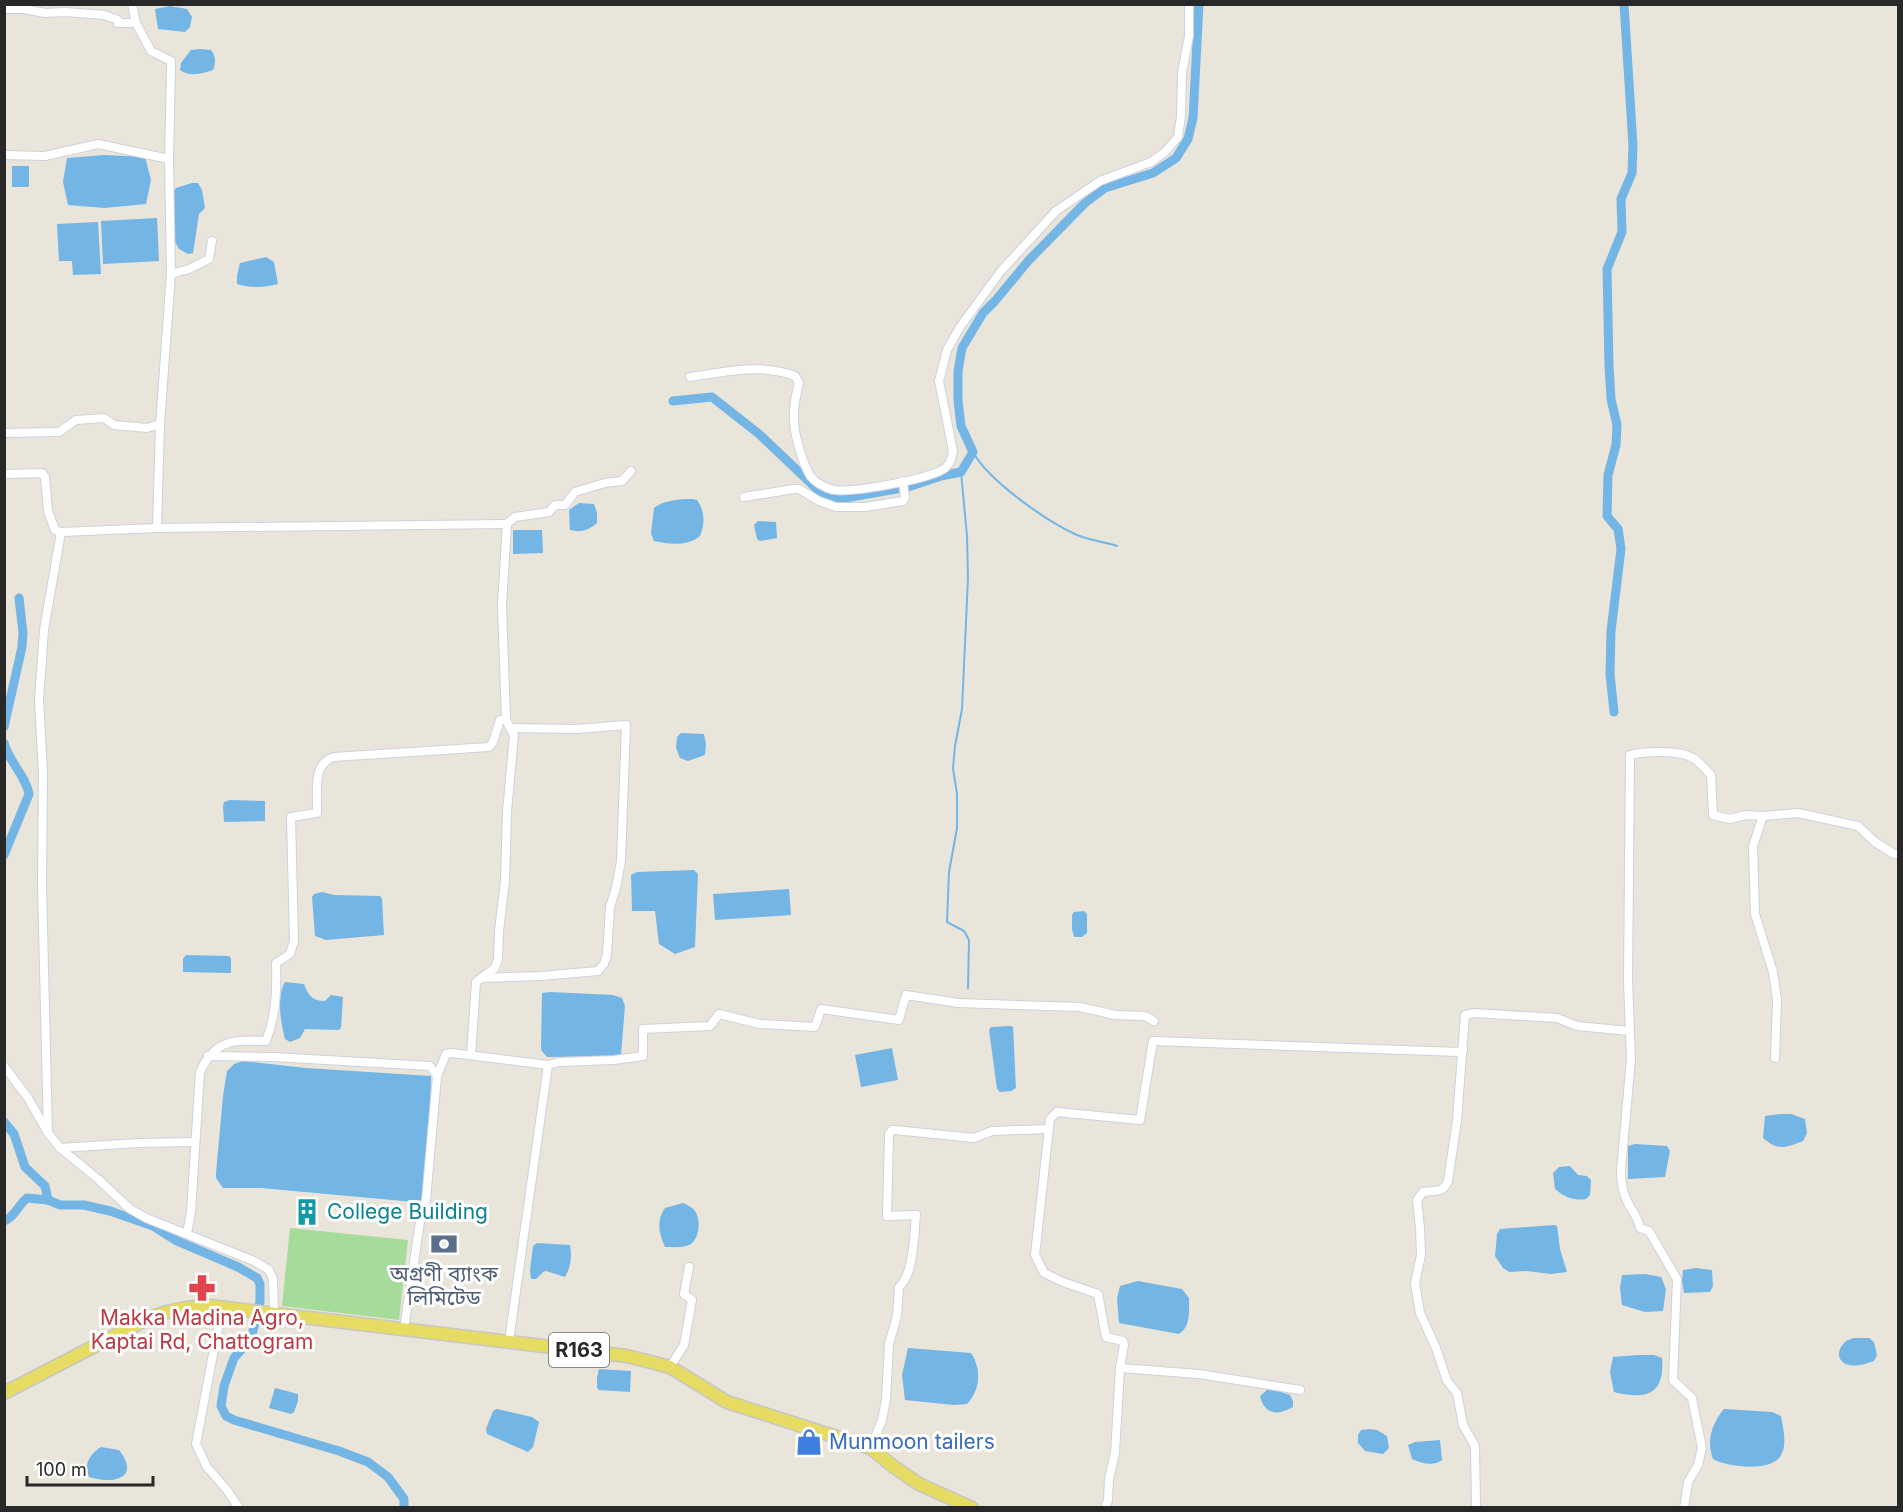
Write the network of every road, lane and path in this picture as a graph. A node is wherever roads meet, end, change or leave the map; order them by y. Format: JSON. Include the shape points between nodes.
{"nodes":[{"id":1,"x":132,"y":4,"type":"edge"},
{"id":2,"x":1189,"y":4,"type":"edge"},
{"id":3,"x":4,"y":9,"type":"edge"},
{"id":4,"x":136,"y":23,"type":"junction"},
{"id":5,"x":4,"y":155,"type":"edge"},
{"id":6,"x":169,"y":159,"type":"junction"},
{"id":7,"x":212,"y":241,"type":"dead end"},
{"id":8,"x":171,"y":274,"type":"junction"},
{"id":9,"x":690,"y":377,"type":"dead end"},
{"id":10,"x":160,"y":424,"type":"junction"},
{"id":11,"x":4,"y":433,"type":"edge"},
{"id":12,"x":631,"y":471,"type":"dead end"},
{"id":13,"x":4,"y":474,"type":"edge"},
{"id":14,"x":903,"y":481,"type":"junction"},
{"id":15,"x":744,"y":497,"type":"dead end"},
{"id":16,"x":507,"y":524,"type":"junction"},
{"id":17,"x":158,"y":528,"type":"junction"},
{"id":18,"x":61,"y":532,"type":"junction"},
{"id":19,"x":506,"y":720,"type":"junction"},
{"id":20,"x":511,"y":728,"type":"junction"},
{"id":21,"x":1763,"y":816,"type":"junction"},
{"id":22,"x":1899,"y":854,"type":"edge"},
{"id":23,"x":480,"y":978,"type":"junction"},
{"id":24,"x":1154,"y":1021,"type":"dead end"},
{"id":25,"x":1629,"y":1031,"type":"junction"},
{"id":26,"x":1463,"y":1050,"type":"junction"},
{"id":27,"x":471,"y":1055,"type":"junction"},
{"id":28,"x":208,"y":1056,"type":"junction"},
{"id":29,"x":1775,"y":1058,"type":"dead end"},
{"id":30,"x":548,"y":1065,"type":"junction"},
{"id":31,"x":4,"y":1066,"type":"edge"},
{"id":32,"x":437,"y":1076,"type":"junction"},
{"id":33,"x":1048,"y":1129,"type":"junction"},
{"id":34,"x":48,"y":1133,"type":"junction"},
{"id":35,"x":195,"y":1142,"type":"junction"},
{"id":36,"x":60,"y":1148,"type":"junction"},
{"id":37,"x":187,"y":1233,"type":"junction"},
{"id":38,"x":689,"y":1267,"type":"dead end"},
{"id":39,"x":222,"y":1307,"type":"junction"},
{"id":40,"x":273,"y":1314,"type":"junction"},
{"id":41,"x":404,"y":1329,"type":"junction"},
{"id":42,"x":509,"y":1341,"type":"junction"},
{"id":43,"x":670,"y":1367,"type":"junction"},
{"id":44,"x":1120,"y":1368,"type":"junction"},
{"id":45,"x":1300,"y":1390,"type":"dead end"},
{"id":46,"x":4,"y":1393,"type":"edge"},
{"id":47,"x":871,"y":1448,"type":"junction"},
{"id":48,"x":239,"y":1508,"type":"edge"},
{"id":49,"x":972,"y":1508,"type":"edge"},
{"id":50,"x":1105,"y":1508,"type":"edge"},
{"id":51,"x":1476,"y":1508,"type":"edge"},
{"id":52,"x":1684,"y":1508,"type":"edge"}],
"edges":[{"from":1,"to":4,"type":"street"},
{"from":2,"to":14,"type":"street","via":[[1178,137],[1151,162],[1100,181],[1056,211],[1001,271],[960,327],[941,367],[939,381],[952,439],[951,462],[944,469]]},
{"from":3,"to":4,"type":"street","via":[[104,15],[118,23]]},
{"from":4,"to":6,"type":"street","via":[[151,51],[171,62]]},
{"from":5,"to":6,"type":"street","via":[[45,156],[98,144]]},
{"from":6,"to":8,"type":"street"},
{"from":7,"to":8,"type":"street","via":[[209,259]]},
{"from":8,"to":10,"type":"street"},
{"from":9,"to":14,"type":"street","via":[[753,368],[795,376],[799,383],[794,421],[811,477],[832,490],[849,491]]},
{"from":10,"to":11,"type":"street","via":[[147,428],[114,425],[104,418],[76,420],[59,432]]},
{"from":10,"to":17,"type":"street"},
{"from":12,"to":16,"type":"street","via":[[622,481],[575,492],[565,505],[555,505],[549,512],[515,517]]},
{"from":13,"to":18,"type":"street","via":[[42,473],[48,511],[56,530]]},
{"from":14,"to":15,"type":"street","via":[[903,501],[865,507],[836,507],[799,489]]},
{"from":16,"to":17,"type":"street"},
{"from":16,"to":19,"type":"street","via":[[502,605]]},
{"from":17,"to":18,"type":"street"},
{"from":18,"to":34,"type":"street","via":[[44,630],[39,700]]},
{"from":19,"to":20,"type":"street"},
{"from":19,"to":28,"type":"street","via":[[500,720],[489,747],[340,756],[323,761],[318,774],[317,813],[291,817],[294,940],[290,954],[276,963],[273,1023],[266,1041],[239,1040],[222,1045]]},
{"from":20,"to":23,"type":"street","via":[[514,735],[498,959],[495,968]]},
{"from":20,"to":23,"type":"street","via":[[626,725],[621,861],[610,907],[607,954],[598,971]]},
{"from":21,"to":22,"type":"street","via":[[1798,813],[1858,826],[1875,842]]},
{"from":21,"to":25,"type":"street","via":[[1729,819],[1713,815],[1711,775],[1693,758],[1651,752],[1630,755]]},
{"from":21,"to":29,"type":"street","via":[[1753,846],[1755,914],[1773,972],[1777,1000]]},
{"from":23,"to":27,"type":"street","via":[[476,982]]},
{"from":24,"to":30,"type":"street","via":[[1145,1016],[1080,1007],[958,1003],[906,995],[899,1020],[821,1009],[815,1027],[760,1024],[719,1014],[710,1026],[643,1029],[643,1056]]},
{"from":25,"to":26,"type":"street","via":[[1577,1026],[1557,1018],[1468,1014]]},
{"from":25,"to":52,"type":"street","via":[[1631,1059],[1621,1184],[1640,1228],[1649,1231],[1677,1279],[1673,1380],[1692,1398],[1702,1448],[1688,1482]]},
{"from":26,"to":33,"type":"street","via":[[1153,1041],[1140,1120],[1057,1112]]},
{"from":26,"to":51,"type":"street","via":[[1448,1181],[1445,1188],[1423,1192],[1417,1200],[1421,1255],[1415,1283],[1420,1313],[1447,1381],[1457,1393],[1464,1425],[1474,1446]]},
{"from":27,"to":30,"type":"street"},
{"from":27,"to":32,"type":"street","via":[[446,1054]]},
{"from":28,"to":32,"type":"street","via":[[417,1064],[430,1066]]},
{"from":28,"to":35,"type":"street","via":[[200,1072]]},
{"from":30,"to":42,"type":"street"},
{"from":31,"to":34,"type":"street"},
{"from":32,"to":41,"type":"street","via":[[426,1200]]},
{"from":33,"to":44,"type":"street","via":[[1035,1255],[1044,1273],[1098,1294],[1106,1337],[1123,1341]]},
{"from":33,"to":47,"type":"street","via":[[992,1131],[974,1137],[895,1130],[889,1134],[887,1216],[916,1215],[913,1252],[899,1287],[897,1316],[889,1344],[886,1400]]},
{"from":34,"to":36,"type":"street"},
{"from":35,"to":36,"type":"street"},
{"from":35,"to":37,"type":"street"},
{"from":36,"to":37,"type":"street","via":[[130,1209]]},
{"from":37,"to":40,"type":"street","via":[[269,1270],[273,1279]]},
{"from":38,"to":43,"type":"street","via":[[684,1294],[692,1300],[684,1345]]},
{"from":39,"to":40,"type":"main road","number":"R163"},
{"from":39,"to":46,"type":"main road","number":"R163","via":[[193,1306],[151,1317]]},
{"from":39,"to":48,"type":"street","via":[[196,1444],[207,1467]]},
{"from":40,"to":41,"type":"main road","number":"R163"},
{"from":41,"to":42,"type":"main road","number":"R163"},
{"from":42,"to":43,"type":"main road","number":"R163","via":[[627,1356]]},
{"from":43,"to":47,"type":"main road","number":"R163","via":[[727,1402]]},
{"from":44,"to":45,"type":"street","via":[[1199,1374]]},
{"from":44,"to":50,"type":"street","via":[[1115,1453]]},
{"from":47,"to":49,"type":"main road","number":"R163","via":[[919,1484]]}]}
